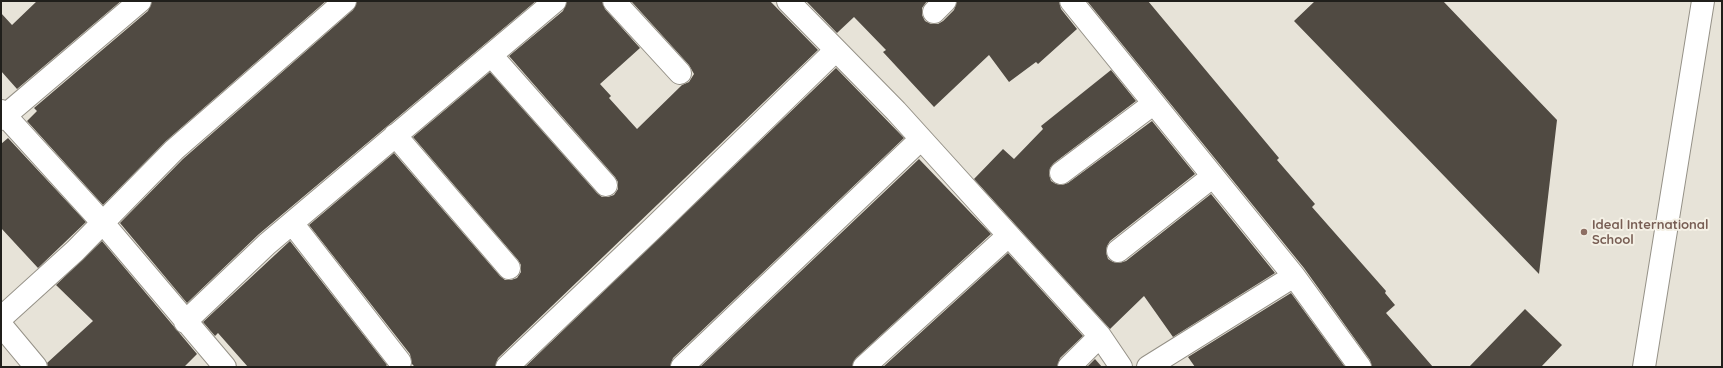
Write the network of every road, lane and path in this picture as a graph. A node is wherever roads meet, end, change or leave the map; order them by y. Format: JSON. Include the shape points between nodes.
{"nodes":[{"id":1,"x":140,"y":1,"type":"edge"},
{"id":2,"x":345,"y":1,"type":"edge"},
{"id":3,"x":555,"y":1,"type":"edge"},
{"id":4,"x":614,"y":1,"type":"edge"},
{"id":5,"x":788,"y":1,"type":"edge"},
{"id":6,"x":1071,"y":1,"type":"edge"},
{"id":7,"x":1703,"y":1,"type":"edge"},
{"id":8,"x":836,"y":50,"type":"junction"},
{"id":9,"x":491,"y":55,"type":"junction"},
{"id":10,"x":680,"y":73,"type":"dead end"},
{"id":11,"x":1153,"y":104,"type":"junction"},
{"id":12,"x":2,"y":115,"type":"edge"},
{"id":13,"x":395,"y":135,"type":"junction"},
{"id":14,"x":921,"y":138,"type":"junction"},
{"id":15,"x":1061,"y":172,"type":"dead end"},
{"id":16,"x":1212,"y":176,"type":"junction"},
{"id":17,"x":606,"y":185,"type":"dead end"},
{"id":18,"x":103,"y":223,"type":"junction"},
{"id":19,"x":292,"y":223,"type":"junction"},
{"id":20,"x":1008,"y":236,"type":"junction"},
{"id":21,"x":1118,"y":252,"type":"dead end"},
{"id":22,"x":509,"y":268,"type":"dead end"},
{"id":23,"x":1294,"y":276,"type":"junction"},
{"id":24,"x":1,"y":318,"type":"edge"},
{"id":25,"x":185,"y":322,"type":"junction"},
{"id":26,"x":1,"y":325,"type":"edge"},
{"id":27,"x":1100,"y":336,"type":"junction"},
{"id":28,"x":400,"y":362,"type":"dead end"},
{"id":29,"x":36,"y":367,"type":"edge"},
{"id":30,"x":225,"y":367,"type":"edge"},
{"id":31,"x":507,"y":367,"type":"edge"},
{"id":32,"x":682,"y":367,"type":"edge"},
{"id":33,"x":864,"y":367,"type":"edge"},
{"id":34,"x":1069,"y":367,"type":"edge"},
{"id":35,"x":1121,"y":367,"type":"edge"},
{"id":36,"x":1148,"y":367,"type":"edge"},
{"id":37,"x":1360,"y":367,"type":"edge"},
{"id":38,"x":1644,"y":367,"type":"edge"}],
"edges":[{"from":1,"to":12,"type":"street"},
{"from":2,"to":18,"type":"street","via":[[174,150]]},
{"from":3,"to":9,"type":"street"},
{"from":4,"to":10,"type":"street"},
{"from":5,"to":8,"type":"street"},
{"from":6,"to":11,"type":"street"},
{"from":7,"to":38,"type":"street"},
{"from":8,"to":14,"type":"street"},
{"from":8,"to":31,"type":"street"},
{"from":9,"to":13,"type":"street"},
{"from":9,"to":17,"type":"street"},
{"from":11,"to":15,"type":"street"},
{"from":11,"to":16,"type":"street"},
{"from":12,"to":18,"type":"street"},
{"from":13,"to":19,"type":"street"},
{"from":13,"to":22,"type":"street"},
{"from":14,"to":20,"type":"street"},
{"from":14,"to":32,"type":"street"},
{"from":16,"to":21,"type":"street"},
{"from":16,"to":23,"type":"street"},
{"from":18,"to":24,"type":"street"},
{"from":18,"to":25,"type":"street"},
{"from":19,"to":25,"type":"street"},
{"from":19,"to":28,"type":"street"},
{"from":20,"to":27,"type":"street"},
{"from":20,"to":33,"type":"street"},
{"from":23,"to":36,"type":"street"},
{"from":23,"to":37,"type":"street"},
{"from":25,"to":30,"type":"street"},
{"from":26,"to":29,"type":"street"},
{"from":27,"to":34,"type":"street"},
{"from":27,"to":35,"type":"street"}]}
